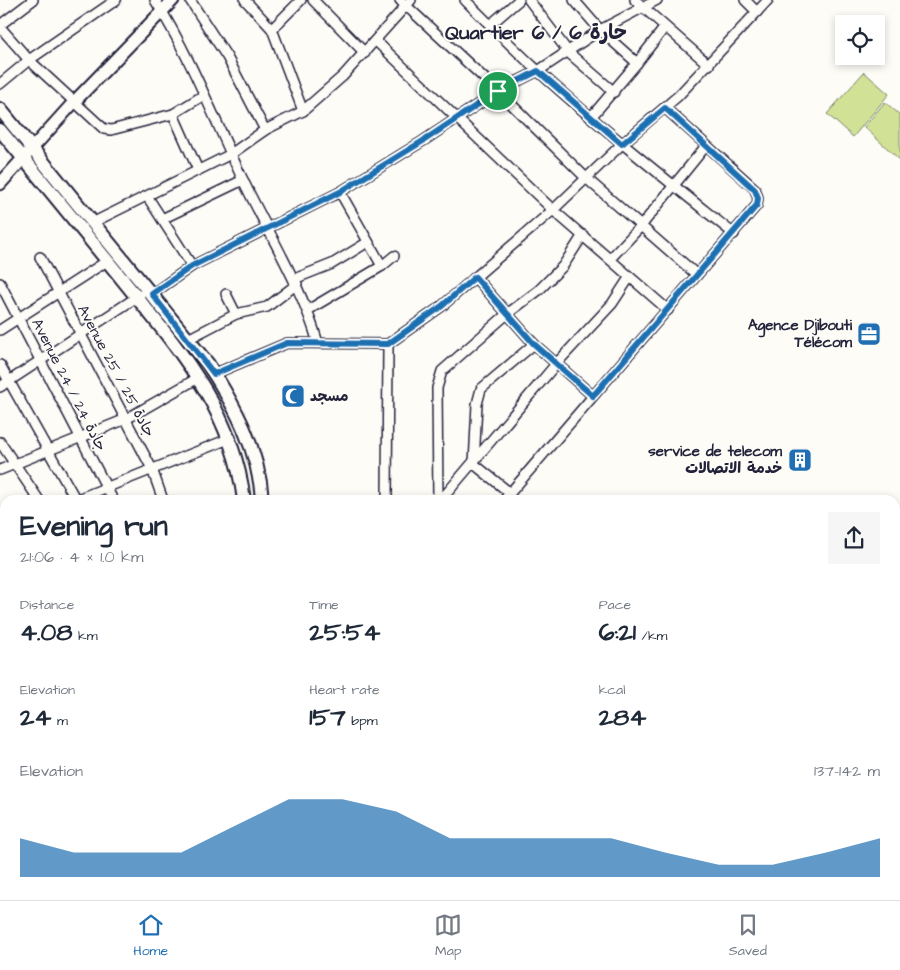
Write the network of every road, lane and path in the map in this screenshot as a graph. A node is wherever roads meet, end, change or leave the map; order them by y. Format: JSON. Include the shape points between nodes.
{"nodes":[{"id":1,"x":33,"y":0,"type":"edge"},
{"id":2,"x":116,"y":0,"type":"edge"},
{"id":3,"x":155,"y":0,"type":"edge"},
{"id":4,"x":173,"y":0,"type":"edge"},
{"id":5,"x":190,"y":0,"type":"edge"},
{"id":6,"x":244,"y":0,"type":"edge"},
{"id":7,"x":301,"y":0,"type":"edge"},
{"id":8,"x":313,"y":0,"type":"edge"},
{"id":9,"x":465,"y":0,"type":"edge"},
{"id":10,"x":519,"y":0,"type":"edge"},
{"id":11,"x":530,"y":0,"type":"edge"},
{"id":12,"x":574,"y":0,"type":"edge"},
{"id":13,"x":635,"y":0,"type":"edge"},
{"id":14,"x":657,"y":0,"type":"edge"},
{"id":15,"x":744,"y":0,"type":"edge"},
{"id":16,"x":768,"y":0,"type":"edge"},
{"id":17,"x":406,"y":2,"type":"edge"},
{"id":18,"x":643,"y":9,"type":"junction"},
{"id":19,"x":162,"y":12,"type":"junction"},
{"id":20,"x":758,"y":12,"type":"junction"},
{"id":21,"x":490,"y":25,"type":"junction"},
{"id":22,"x":0,"y":26,"type":"edge"},
{"id":23,"x":665,"y":27,"type":"junction"},
{"id":24,"x":272,"y":29,"type":"junction"},
{"id":25,"x":600,"y":30,"type":"junction"},
{"id":26,"x":376,"y":41,"type":"junction"},
{"id":27,"x":365,"y":53,"type":"junction"},
{"id":28,"x":569,"y":53,"type":"junction"},
{"id":29,"x":29,"y":60,"type":"junction"},
{"id":30,"x":637,"y":64,"type":"junction"},
{"id":31,"x":709,"y":65,"type":"junction"},
{"id":32,"x":538,"y":71,"type":"junction"},
{"id":33,"x":0,"y":84,"type":"edge"},
{"id":34,"x":498,"y":91,"type":"junction"},
{"id":35,"x":614,"y":92,"type":"junction"},
{"id":36,"x":204,"y":95,"type":"junction"},
{"id":37,"x":74,"y":102,"type":"junction"},
{"id":38,"x":665,"y":108,"type":"junction"},
{"id":39,"x":0,"y":109,"type":"edge"},
{"id":40,"x":303,"y":110,"type":"junction"},
{"id":41,"x":173,"y":114,"type":"junction"},
{"id":42,"x":592,"y":116,"type":"junction"},
{"id":43,"x":456,"y":118,"type":"junction"},
{"id":44,"x":265,"y":130,"type":"junction"},
{"id":45,"x":1,"y":134,"type":"edge"},
{"id":46,"x":622,"y":144,"type":"junction"},
{"id":47,"x":705,"y":147,"type":"junction"},
{"id":48,"x":32,"y":148,"type":"junction"},
{"id":49,"x":231,"y":154,"type":"junction"},
{"id":50,"x":23,"y":157,"type":"junction"},
{"id":51,"x":198,"y":170,"type":"junction"},
{"id":52,"x":586,"y":178,"type":"junction"},
{"id":53,"x":243,"y":180,"type":"junction"},
{"id":54,"x":0,"y":184,"type":"edge"},
{"id":55,"x":675,"y":184,"type":"junction"},
{"id":56,"x":340,"y":192,"type":"junction"},
{"id":57,"x":146,"y":196,"type":"junction"},
{"id":58,"x":553,"y":210,"type":"junction"},
{"id":59,"x":162,"y":219,"type":"junction"},
{"id":60,"x":94,"y":222,"type":"junction"},
{"id":61,"x":641,"y":226,"type":"junction"},
{"id":62,"x":269,"y":229,"type":"junction"},
{"id":63,"x":734,"y":234,"type":"junction"},
{"id":64,"x":583,"y":235,"type":"junction"},
{"id":65,"x":368,"y":242,"type":"junction"},
{"id":66,"x":394,"y":256,"type":"dead end"},
{"id":67,"x":40,"y":257,"type":"dead end"},
{"id":68,"x":610,"y":259,"type":"junction"},
{"id":69,"x":108,"y":261,"type":"junction"},
{"id":70,"x":192,"y":266,"type":"junction"},
{"id":71,"x":382,"y":266,"type":"junction"},
{"id":72,"x":698,"y":275,"type":"junction"},
{"id":73,"x":475,"y":277,"type":"junction"},
{"id":74,"x":629,"y":278,"type":"junction"},
{"id":75,"x":296,"y":282,"type":"junction"},
{"id":76,"x":0,"y":283,"type":"edge"},
{"id":77,"x":150,"y":291,"type":"junction"},
{"id":78,"x":59,"y":294,"type":"junction"},
{"id":79,"x":226,"y":294,"type":"dead end"},
{"id":80,"x":136,"y":297,"type":"junction"},
{"id":81,"x":308,"y":310,"type":"junction"},
{"id":82,"x":668,"y":310,"type":"junction"},
{"id":83,"x":236,"y":314,"type":"junction"},
{"id":84,"x":507,"y":314,"type":"junction"},
{"id":85,"x":19,"y":319,"type":"junction"},
{"id":86,"x":0,"y":330,"type":"edge"},
{"id":87,"x":80,"y":333,"type":"junction"},
{"id":88,"x":188,"y":339,"type":"junction"},
{"id":89,"x":318,"y":343,"type":"junction"},
{"id":90,"x":388,"y":344,"type":"junction"},
{"id":91,"x":534,"y":344,"type":"junction"},
{"id":92,"x":42,"y":360,"type":"junction"},
{"id":93,"x":556,"y":364,"type":"junction"},
{"id":94,"x":0,"y":365,"type":"edge"},
{"id":95,"x":214,"y":374,"type":"junction"},
{"id":96,"x":198,"y":378,"type":"junction"},
{"id":97,"x":10,"y":381,"type":"junction"},
{"id":98,"x":0,"y":387,"type":"edge"},
{"id":99,"x":593,"y":396,"type":"junction"},
{"id":100,"x":126,"y":418,"type":"junction"},
{"id":101,"x":79,"y":438,"type":"junction"},
{"id":102,"x":231,"y":438,"type":"junction"},
{"id":103,"x":0,"y":442,"type":"edge"},
{"id":104,"x":48,"y":452,"type":"junction"},
{"id":105,"x":14,"y":464,"type":"junction"},
{"id":106,"x":474,"y":464,"type":"junction"},
{"id":107,"x":152,"y":469,"type":"junction"},
{"id":108,"x":0,"y":470,"type":"edge"},
{"id":109,"x":107,"y":489,"type":"junction"},
{"id":110,"x":36,"y":495,"type":"edge"},
{"id":111,"x":73,"y":495,"type":"edge"},
{"id":112,"x":90,"y":495,"type":"edge"},
{"id":113,"x":110,"y":495,"type":"edge"},
{"id":114,"x":162,"y":495,"type":"edge"},
{"id":115,"x":243,"y":495,"type":"edge"},
{"id":116,"x":261,"y":495,"type":"edge"},
{"id":117,"x":387,"y":495,"type":"edge"},
{"id":118,"x":440,"y":495,"type":"edge"},
{"id":119,"x":445,"y":495,"type":"edge"},
{"id":120,"x":505,"y":495,"type":"edge"},
{"id":121,"x":509,"y":495,"type":"edge"}],
"edges":[{"from":1,"to":22,"type":"street"},
{"from":2,"to":29,"type":"street"},
{"from":3,"to":19,"type":"street"},
{"from":4,"to":19,"type":"street"},
{"from":5,"to":44,"type":"street","via":[[226,57]]},
{"from":6,"to":24,"type":"street"},
{"from":7,"to":24,"type":"street"},
{"from":8,"to":27,"type":"street"},
{"from":9,"to":21,"type":"street"},
{"from":10,"to":21,"type":"street"},
{"from":11,"to":28,"type":"street"},
{"from":12,"to":25,"type":"street"},
{"from":13,"to":18,"type":"street"},
{"from":14,"to":18,"type":"street"},
{"from":15,"to":20,"type":"street"},
{"from":16,"to":20,"type":"street"},
{"from":17,"to":26,"type":"street"},
{"from":17,"to":34,"type":"street"},
{"from":18,"to":23,"type":"street"},
{"from":18,"to":25,"type":"street"},
{"from":19,"to":36,"type":"street"},
{"from":19,"to":37,"type":"street"},
{"from":20,"to":31,"type":"street"},
{"from":21,"to":32,"type":"street"},
{"from":22,"to":29,"type":"street"},
{"from":23,"to":30,"type":"street"},
{"from":23,"to":31,"type":"street"},
{"from":24,"to":40,"type":"street"},
{"from":25,"to":28,"type":"street"},
{"from":25,"to":30,"type":"street"},
{"from":26,"to":27,"type":"street"},
{"from":26,"to":43,"type":"street"},
{"from":27,"to":40,"type":"street","via":[[338,82]]},
{"from":28,"to":32,"type":"street"},
{"from":28,"to":35,"type":"street"},
{"from":29,"to":33,"type":"street"},
{"from":29,"to":37,"type":"street"},
{"from":30,"to":35,"type":"street"},
{"from":31,"to":38,"type":"street"},
{"from":32,"to":34,"type":"street"},
{"from":32,"to":42,"type":"street"},
{"from":34,"to":43,"type":"street"},
{"from":34,"to":52,"type":"street"},
{"from":35,"to":42,"type":"street"},
{"from":36,"to":41,"type":"street"},
{"from":36,"to":49,"type":"street"},
{"from":37,"to":41,"type":"street","via":[[96,124],[111,130]]},
{"from":37,"to":48,"type":"street"},
{"from":38,"to":46,"type":"street"},
{"from":38,"to":47,"type":"street"},
{"from":39,"to":48,"type":"main road"},
{"from":40,"to":44,"type":"street"},
{"from":41,"to":51,"type":"street"},
{"from":42,"to":46,"type":"street"},
{"from":43,"to":56,"type":"street"},
{"from":43,"to":58,"type":"street"},
{"from":44,"to":49,"type":"street"},
{"from":45,"to":50,"type":"main road"},
{"from":46,"to":52,"type":"street"},
{"from":46,"to":55,"type":"street"},
{"from":47,"to":55,"type":"street"},
{"from":47,"to":63,"type":"street","via":[[757,194],[757,205]]},
{"from":48,"to":50,"type":"street"},
{"from":48,"to":60,"type":"main road"},
{"from":49,"to":51,"type":"street"},
{"from":49,"to":53,"type":"street"},
{"from":50,"to":54,"type":"street"},
{"from":50,"to":69,"type":"main road"},
{"from":51,"to":57,"type":"street"},
{"from":52,"to":58,"type":"street"},
{"from":52,"to":61,"type":"street"},
{"from":53,"to":59,"type":"street"},
{"from":53,"to":62,"type":"street"},
{"from":55,"to":61,"type":"street"},
{"from":55,"to":63,"type":"street"},
{"from":56,"to":62,"type":"street"},
{"from":56,"to":65,"type":"street"},
{"from":57,"to":59,"type":"street"},
{"from":57,"to":60,"type":"street"},
{"from":58,"to":64,"type":"street"},
{"from":58,"to":73,"type":"street"},
{"from":59,"to":70,"type":"street"},
{"from":60,"to":77,"type":"main road"},
{"from":61,"to":68,"type":"street"},
{"from":61,"to":72,"type":"street"},
{"from":62,"to":70,"type":"street"},
{"from":62,"to":75,"type":"street"},
{"from":63,"to":72,"type":"street"},
{"from":64,"to":68,"type":"street"},
{"from":64,"to":84,"type":"street","via":[[563,266],[539,290]]},
{"from":65,"to":71,"type":"street"},
{"from":65,"to":75,"type":"street"},
{"from":66,"to":71,"type":"street"},
{"from":67,"to":78,"type":"street","name":"Avenue 25 / جادة 25"},
{"from":68,"to":74,"type":"street"},
{"from":69,"to":78,"type":"street"},
{"from":69,"to":80,"type":"main road"},
{"from":70,"to":77,"type":"street"},
{"from":71,"to":81,"type":"street"},
{"from":72,"to":82,"type":"street"},
{"from":73,"to":84,"type":"street"},
{"from":73,"to":90,"type":"street","via":[[442,306]]},
{"from":74,"to":82,"type":"street"},
{"from":74,"to":93,"type":"street","via":[[612,304]]},
{"from":75,"to":81,"type":"street"},
{"from":75,"to":83,"type":"street","via":[[267,307]]},
{"from":76,"to":85,"type":"street","name":"Avenue 24 / جادة 24"},
{"from":77,"to":80,"type":"street"},
{"from":77,"to":88,"type":"main road"},
{"from":78,"to":85,"type":"street"},
{"from":78,"to":87,"type":"street","name":"Avenue 25 / جادة 25"},
{"from":79,"to":83,"type":"street"},
{"from":80,"to":87,"type":"street"},
{"from":80,"to":96,"type":"main road"},
{"from":81,"to":89,"type":"street"},
{"from":82,"to":99,"type":"street"},
{"from":83,"to":88,"type":"street"},
{"from":84,"to":91,"type":"street"},
{"from":84,"to":118,"type":"street","via":[[438,378]]},
{"from":85,"to":86,"type":"street"},
{"from":85,"to":92,"type":"street","name":"Avenue 24 / جادة 24"},
{"from":87,"to":92,"type":"street"},
{"from":87,"to":100,"type":"street","name":"Avenue 25 / جادة 25"},
{"from":88,"to":95,"type":"main road"},
{"from":89,"to":90,"type":"street"},
{"from":89,"to":95,"type":"street","via":[[287,343]]},
{"from":90,"to":117,"type":"street"},
{"from":91,"to":93,"type":"street"},
{"from":91,"to":106,"type":"street","via":[[481,389],[477,404]]},
{"from":92,"to":97,"type":"street"},
{"from":92,"to":101,"type":"street","name":"Avenue 24 / جادة 24"},
{"from":93,"to":99,"type":"street"},
{"from":93,"to":106,"type":"street"},
{"from":94,"to":97,"type":"street"},
{"from":95,"to":116,"type":"main road","via":[[247,434]]},
{"from":96,"to":100,"type":"street"},
{"from":96,"to":102,"type":"main road"},
{"from":97,"to":98,"type":"street"},
{"from":97,"to":104,"type":"street"},
{"from":99,"to":121,"type":"street"},
{"from":100,"to":101,"type":"street"},
{"from":100,"to":107,"type":"street","name":"Avenue 25 / جادة 25"},
{"from":101,"to":104,"type":"street"},
{"from":101,"to":109,"type":"street","name":"Avenue 24 / جادة 24"},
{"from":102,"to":107,"type":"street"},
{"from":102,"to":115,"type":"main road"},
{"from":103,"to":105,"type":"street"},
{"from":104,"to":105,"type":"street"},
{"from":104,"to":111,"type":"street"},
{"from":105,"to":108,"type":"street"},
{"from":105,"to":110,"type":"street"},
{"from":106,"to":119,"type":"street"},
{"from":106,"to":120,"type":"street"},
{"from":107,"to":109,"type":"street"},
{"from":107,"to":114,"type":"street","name":"Avenue 25 / جادة 25"},
{"from":109,"to":112,"type":"street"},
{"from":109,"to":113,"type":"street","name":"Avenue 24 / جادة 24"}]}
